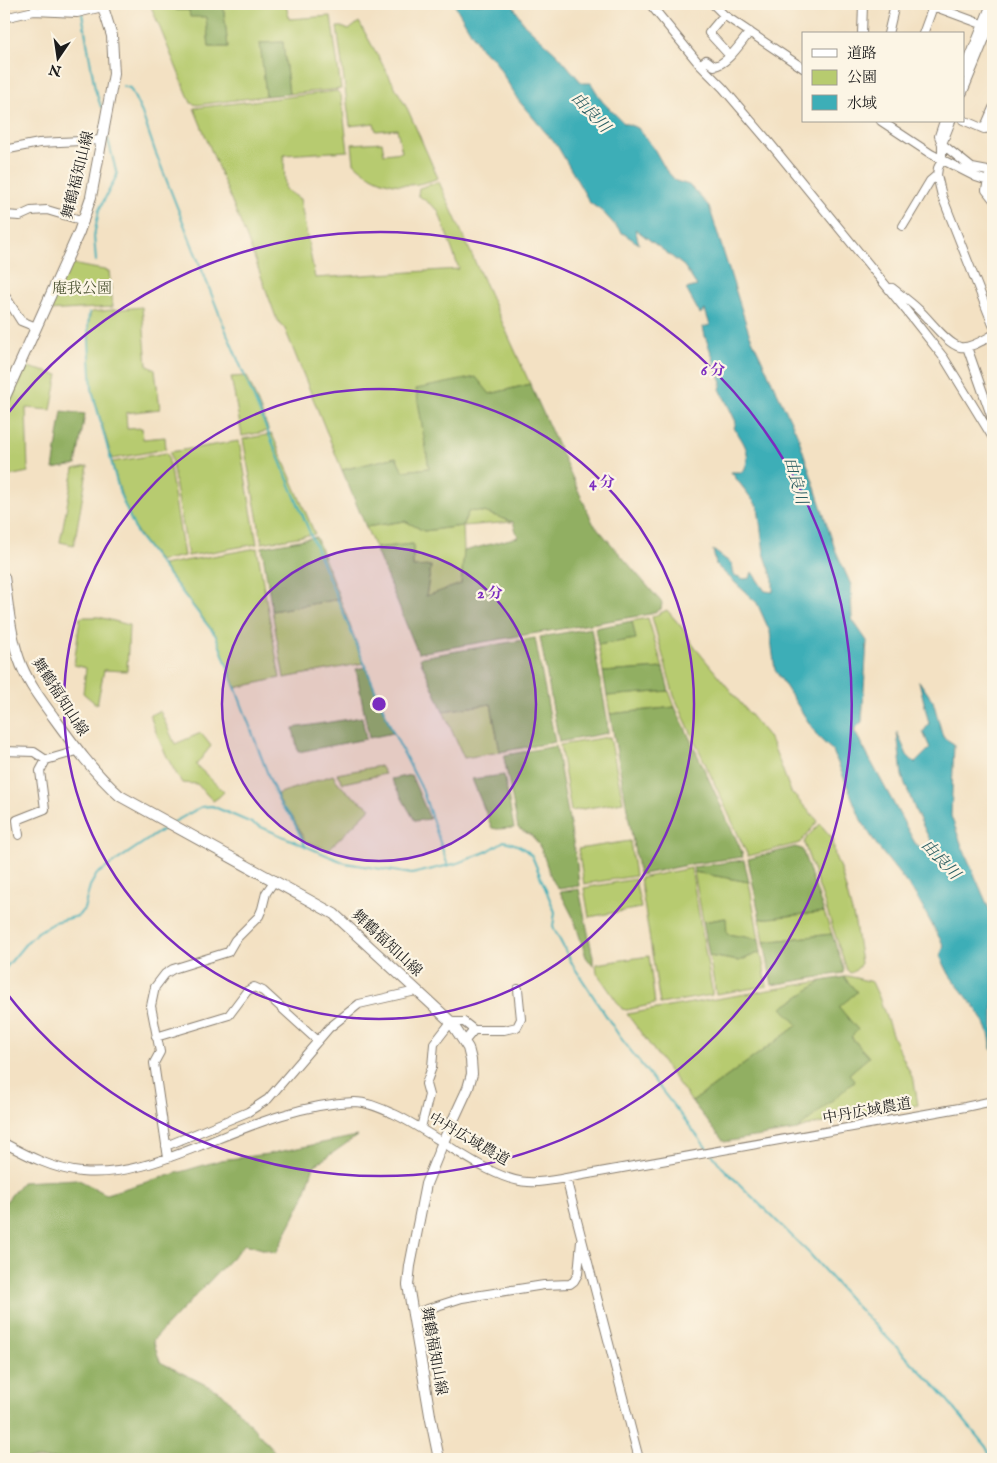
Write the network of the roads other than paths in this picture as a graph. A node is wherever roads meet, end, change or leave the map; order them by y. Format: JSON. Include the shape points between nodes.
{"nodes":[{"id":1,"x":650,"y":4,"type":"edge"},
{"id":2,"x":713,"y":4,"type":"edge"},
{"id":3,"x":863,"y":4,"type":"edge"},
{"id":4,"x":895,"y":4,"type":"edge"},
{"id":5,"x":991,"y":4,"type":"edge"},
{"id":6,"x":102,"y":5,"type":"edge"},
{"id":7,"x":934,"y":5,"type":"edge"},
{"id":8,"x":724,"y":15,"type":"junction"},
{"id":9,"x":4,"y":18,"type":"edge"},
{"id":10,"x":993,"y":19,"type":"edge"},
{"id":11,"x":989,"y":27,"type":"edge"},
{"id":12,"x":750,"y":32,"type":"junction"},
{"id":13,"x":862,"y":32,"type":"edge"},
{"id":14,"x":888,"y":32,"type":"edge"},
{"id":15,"x":924,"y":32,"type":"edge"},
{"id":16,"x":730,"y":56,"type":"junction"},
{"id":17,"x":700,"y":65,"type":"junction"},
{"id":18,"x":802,"y":67,"type":"edge"},
{"id":19,"x":964,"y":72,"type":"edge"},
{"id":20,"x":964,"y":90,"type":"edge"},
{"id":21,"x":993,"y":108,"type":"edge"},
{"id":22,"x":964,"y":120,"type":"edge"},
{"id":23,"x":944,"y":122,"type":"edge"},
{"id":24,"x":951,"y":122,"type":"edge"},
{"id":25,"x":886,"y":123,"type":"edge"},
{"id":26,"x":993,"y":128,"type":"edge"},
{"id":27,"x":984,"y":129,"type":"junction"},
{"id":28,"x":102,"y":140,"type":"junction"},
{"id":29,"x":942,"y":144,"type":"junction"},
{"id":30,"x":4,"y":150,"type":"edge"},
{"id":31,"x":942,"y":160,"type":"junction"},
{"id":32,"x":991,"y":172,"type":"edge"},
{"id":33,"x":937,"y":175,"type":"junction"},
{"id":34,"x":991,"y":181,"type":"edge"},
{"id":35,"x":993,"y":198,"type":"edge"},
{"id":36,"x":4,"y":215,"type":"edge"},
{"id":37,"x":84,"y":221,"type":"junction"},
{"id":38,"x":903,"y":226,"type":"dead end"},
{"id":39,"x":880,"y":279,"type":"junction"},
{"id":40,"x":4,"y":294,"type":"edge"},
{"id":41,"x":993,"y":325,"type":"edge"},
{"id":42,"x":36,"y":327,"type":"junction"},
{"id":43,"x":993,"y":335,"type":"edge"},
{"id":44,"x":967,"y":347,"type":"junction"},
{"id":45,"x":4,"y":399,"type":"edge"},
{"id":46,"x":991,"y":405,"type":"edge"},
{"id":47,"x":993,"y":421,"type":"edge"},
{"id":48,"x":993,"y":438,"type":"edge"},
{"id":49,"x":4,"y":577,"type":"edge"},
{"id":50,"x":4,"y":751,"type":"edge"},
{"id":51,"x":77,"y":751,"type":"junction"},
{"id":52,"x":46,"y":760,"type":"junction"},
{"id":53,"x":20,"y":835,"type":"dead end"},
{"id":54,"x":275,"y":880,"type":"junction"},
{"id":55,"x":518,"y":989,"type":"dead end"},
{"id":56,"x":416,"y":991,"type":"junction"},
{"id":57,"x":450,"y":1022,"type":"junction"},
{"id":58,"x":474,"y":1030,"type":"junction"},
{"id":59,"x":156,"y":1037,"type":"junction"},
{"id":60,"x":318,"y":1040,"type":"junction"},
{"id":61,"x":464,"y":1042,"type":"junction"},
{"id":62,"x":993,"y":1101,"type":"edge"},
{"id":63,"x":421,"y":1128,"type":"junction"},
{"id":64,"x":443,"y":1142,"type":"junction"},
{"id":65,"x":4,"y":1143,"type":"edge"},
{"id":66,"x":166,"y":1146,"type":"junction"},
{"id":67,"x":168,"y":1158,"type":"junction"},
{"id":68,"x":569,"y":1177,"type":"junction"},
{"id":69,"x":582,"y":1234,"type":"junction"},
{"id":70,"x":412,"y":1314,"type":"junction"},
{"id":71,"x":439,"y":1459,"type":"edge"},
{"id":72,"x":639,"y":1459,"type":"edge"}],
"edges":[{"from":1,"to":17,"type":"street"},
{"from":2,"to":8,"type":"street"},
{"from":3,"to":13,"type":"street"},
{"from":4,"to":14,"type":"street"},
{"from":5,"to":11,"type":"street"},
{"from":6,"to":9,"type":"street","via":[[77,14],[34,11]]},
{"from":6,"to":28,"type":"main road","name":"舞鶴福知山線","via":[[112,36],[114,64]]},
{"from":7,"to":11,"type":"street"},
{"from":7,"to":15,"type":"street"},
{"from":8,"to":12,"type":"street"},
{"from":8,"to":16,"type":"street","via":[[709,33]]},
{"from":10,"to":11,"type":"street"},
{"from":11,"to":19,"type":"street"},
{"from":11,"to":20,"type":"street"},
{"from":12,"to":16,"type":"street"},
{"from":12,"to":18,"type":"street"},
{"from":16,"to":17,"type":"street","via":[[718,65],[706,60]]},
{"from":17,"to":39,"type":"street","via":[[763,135]]},
{"from":21,"to":27,"type":"street"},
{"from":22,"to":27,"type":"street"},
{"from":23,"to":29,"type":"street","via":[[939,136]]},
{"from":24,"to":29,"type":"street"},
{"from":25,"to":31,"type":"street"},
{"from":26,"to":27,"type":"street"},
{"from":28,"to":30,"type":"street","via":[[40,143]]},
{"from":28,"to":37,"type":"main road","name":"舞鶴福知山線"},
{"from":29,"to":31,"type":"street"},
{"from":29,"to":32,"type":"street","via":[[972,168]]},
{"from":31,"to":33,"type":"street"},
{"from":31,"to":34,"type":"street"},
{"from":32,"to":34,"type":"street"},
{"from":33,"to":38,"type":"street"},
{"from":33,"to":41,"type":"street","via":[[947,211]]},
{"from":34,"to":35,"type":"street","via":[[986,190]]},
{"from":36,"to":37,"type":"street","via":[[20,216],[47,210]]},
{"from":37,"to":42,"type":"main road","name":"舞鶴福知山線"},
{"from":39,"to":44,"type":"street","via":[[920,311],[949,340],[961,348]]},
{"from":39,"to":48,"type":"street","via":[[944,358]]},
{"from":40,"to":42,"type":"street","via":[[21,320]]},
{"from":42,"to":45,"type":"main road","name":"舞鶴福知山線"},
{"from":43,"to":44,"type":"street"},
{"from":44,"to":46,"type":"street"},
{"from":46,"to":47,"type":"street"},
{"from":49,"to":51,"type":"main road","name":"舞鶴福知山線","via":[[14,641],[22,666]]},
{"from":50,"to":52,"type":"street","via":[[34,752]]},
{"from":51,"to":52,"type":"street"},
{"from":51,"to":54,"type":"main road","name":"舞鶴福知山線","via":[[120,796]]},
{"from":52,"to":53,"type":"street","via":[[40,771],[45,808],[17,820]]},
{"from":54,"to":56,"type":"main road","name":"舞鶴福知山線","via":[[334,914]]},
{"from":54,"to":59,"type":"street","via":[[266,893],[259,916],[228,952],[173,969],[155,987],[151,1006]]},
{"from":55,"to":58,"type":"street","via":[[521,1019],[516,1027]]},
{"from":56,"to":57,"type":"main road","name":"舞鶴福知山線"},
{"from":56,"to":60,"type":"street","via":[[359,1004]]},
{"from":57,"to":58,"type":"street","via":[[464,1022]]},
{"from":57,"to":61,"type":"main road","name":"舞鶴福知山線"},
{"from":57,"to":63,"type":"street","via":[[434,1044],[432,1067],[426,1084],[429,1095]]},
{"from":58,"to":61,"type":"street"},
{"from":59,"to":60,"type":"street","via":[[229,1015],[247,991],[254,987],[263,991]]},
{"from":59,"to":66,"type":"street","via":[[160,1052],[154,1063]]},
{"from":60,"to":66,"type":"street","via":[[268,1099],[248,1112]]},
{"from":61,"to":64,"type":"main road","name":"舞鶴福知山線","via":[[472,1074]]},
{"from":62,"to":68,"type":"street","name":"中丹広域農道"},
{"from":63,"to":64,"type":"street","name":"中丹広域農道"},
{"from":63,"to":67,"type":"street","name":"中丹広域農道","via":[[380,1108],[357,1102],[323,1104],[284,1113]]},
{"from":64,"to":68,"type":"street","name":"中丹広域農道","via":[[511,1179],[527,1182]]},
{"from":64,"to":70,"type":"main road","name":"舞鶴福知山線","via":[[426,1184],[410,1266],[408,1285]]},
{"from":65,"to":67,"type":"street","name":"中丹広域農道","via":[[45,1163],[81,1172],[133,1169]]},
{"from":66,"to":67,"type":"street"},
{"from":68,"to":69,"type":"street"},
{"from":69,"to":70,"type":"street","via":[[578,1274],[570,1284],[462,1298]]},
{"from":69,"to":72,"type":"street"},
{"from":70,"to":71,"type":"main road","name":"舞鶴福知山線"}]}
